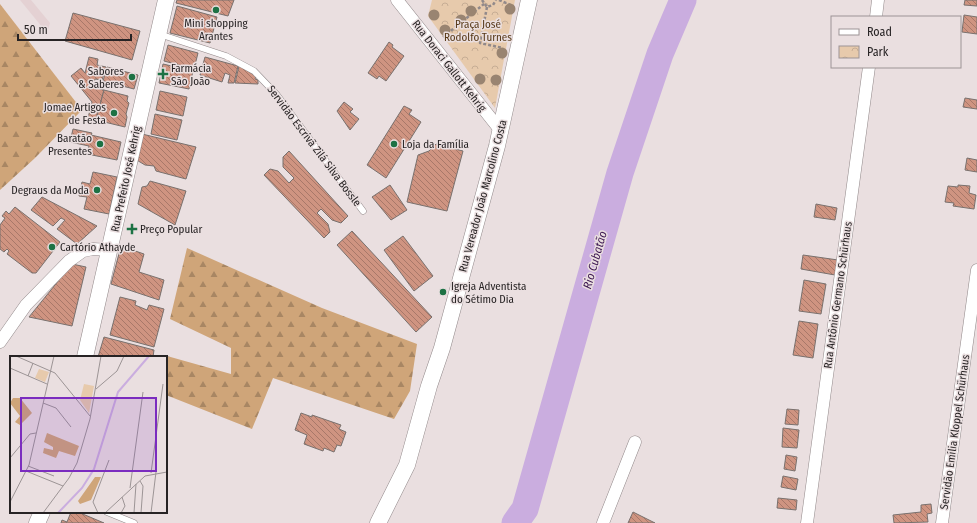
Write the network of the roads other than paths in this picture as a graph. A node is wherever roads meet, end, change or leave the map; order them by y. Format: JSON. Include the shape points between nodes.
{"nodes":[{"id":1,"x":166,"y":0,"type":"edge"},
{"id":2,"x":397,"y":0,"type":"edge"},
{"id":3,"x":878,"y":0,"type":"edge"},
{"id":4,"x":522,"y":3,"type":"edge"},
{"id":5,"x":876,"y":16,"type":"edge"},
{"id":6,"x":157,"y":34,"type":"junction"},
{"id":7,"x":869,"y":68,"type":"edge"},
{"id":8,"x":501,"y":131,"type":"junction"},
{"id":9,"x":363,"y":211,"type":"dead end"},
{"id":10,"x":110,"y":250,"type":"junction"},
{"id":11,"x":977,"y":270,"type":"edge"},
{"id":12,"x":0,"y":342,"type":"edge"},
{"id":13,"x":85,"y":356,"type":"edge"},
{"id":14,"x":635,"y":442,"type":"dead end"},
{"id":15,"x":42,"y":513,"type":"edge"},
{"id":16,"x":109,"y":513,"type":"edge"},
{"id":17,"x":37,"y":523,"type":"edge"},
{"id":18,"x":134,"y":523,"type":"edge"},
{"id":19,"x":378,"y":523,"type":"edge"},
{"id":20,"x":603,"y":523,"type":"edge"},
{"id":21,"x":807,"y":523,"type":"edge"},
{"id":22,"x":942,"y":523,"type":"edge"}],
"edges":[{"from":1,"to":6,"type":"main road","name":"Rua Prefeito José Kehrig"},
{"from":2,"to":8,"type":"street","name":"Rua Doraci Gallott Kehrig"},
{"from":3,"to":5,"type":"street"},
{"from":4,"to":8,"type":"main road","name":"Rua Vereador João Marcolino Costa"},
{"from":6,"to":9,"type":"lane","name":"Servidão Escrivã Zilá Silva Bossle","via":[[226,56],[242,63],[260,76],[277,94]]},
{"from":6,"to":10,"type":"main road","name":"Rua Prefeito José Kehrig"},
{"from":7,"to":21,"type":"street","name":"Rua Antônio Germano Schürhaus"},
{"from":8,"to":19,"type":"main road","name":"Rua Vereador João Marcolino Costa","via":[[407,465]]},
{"from":10,"to":12,"type":"street","via":[[88,250],[69,261],[26,305]]},
{"from":10,"to":13,"type":"main road","name":"Rua Prefeito José Kehrig"},
{"from":11,"to":22,"type":"street","name":"Servidão Emília Kloppel Schürhaus"},
{"from":14,"to":20,"type":"street"},
{"from":15,"to":17,"type":"main road"},
{"from":16,"to":18,"type":"lane"}]}
